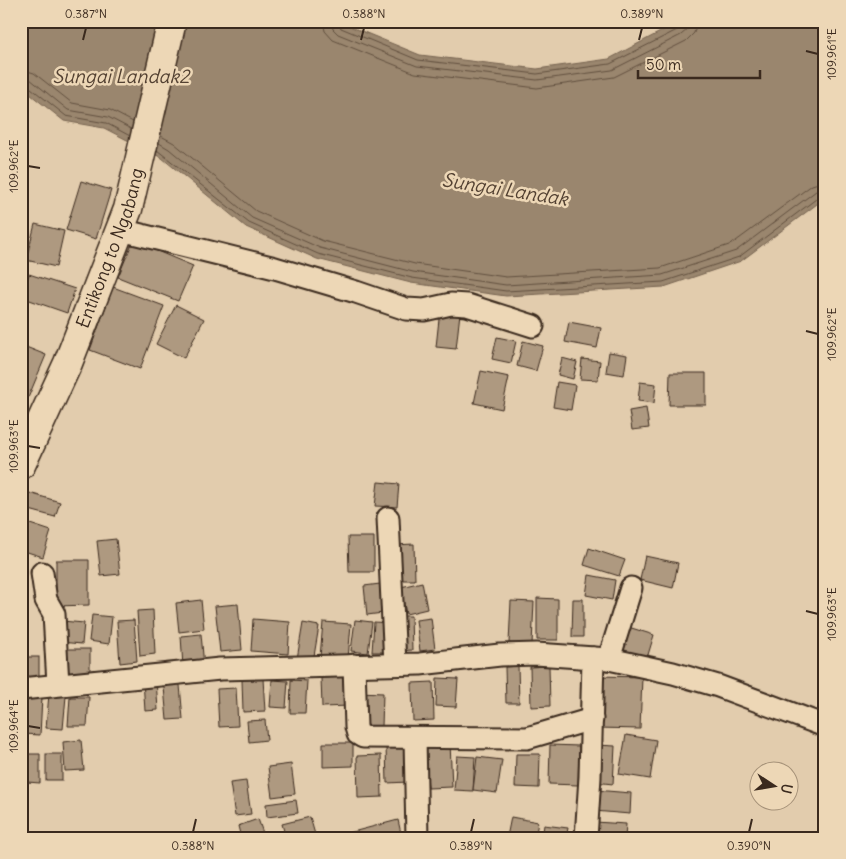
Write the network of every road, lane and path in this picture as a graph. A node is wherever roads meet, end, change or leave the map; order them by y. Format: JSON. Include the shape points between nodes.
{"nodes":[{"id":1,"x":172,"y":21,"type":"edge"},
{"id":2,"x":125,"y":219,"type":"junction"},
{"id":3,"x":533,"y":326,"type":"dead end"},
{"id":4,"x":21,"y":465,"type":"edge"},
{"id":5,"x":388,"y":518,"type":"dead end"},
{"id":6,"x":42,"y":573,"type":"dead end"},
{"id":7,"x":631,"y":588,"type":"dead end"},
{"id":8,"x":601,"y":658,"type":"junction"},
{"id":9,"x":395,"y":664,"type":"junction"},
{"id":10,"x":354,"y":665,"type":"junction"},
{"id":11,"x":58,"y":684,"type":"junction"},
{"id":12,"x":21,"y":689,"type":"edge"},
{"id":13,"x":592,"y":720,"type":"junction"},
{"id":14,"x":825,"y":726,"type":"edge"},
{"id":15,"x":414,"y":738,"type":"junction"},
{"id":16,"x":417,"y":838,"type":"edge"},
{"id":17,"x":586,"y":838,"type":"edge"}],
"edges":[{"from":1,"to":2,"type":"highway","name":"Entikong to Ngabang"},
{"from":2,"to":3,"type":"street","via":[[406,309],[466,305]]},
{"from":2,"to":4,"type":"highway","name":"Entikong to Ngabang","via":[[68,363]]},
{"from":5,"to":9,"type":"street"},
{"from":6,"to":11,"type":"street","via":[[46,600],[54,614]]},
{"from":7,"to":8,"type":"street"},
{"from":8,"to":9,"type":"street","via":[[500,655]]},
{"from":8,"to":13,"type":"street"},
{"from":8,"to":14,"type":"street","via":[[718,686]]},
{"from":9,"to":10,"type":"street"},
{"from":10,"to":11,"type":"street","via":[[220,669]]},
{"from":10,"to":15,"type":"street","via":[[359,736]]},
{"from":11,"to":12,"type":"street"},
{"from":13,"to":15,"type":"street","via":[[527,738]]},
{"from":13,"to":17,"type":"street"},
{"from":15,"to":16,"type":"street"}]}
